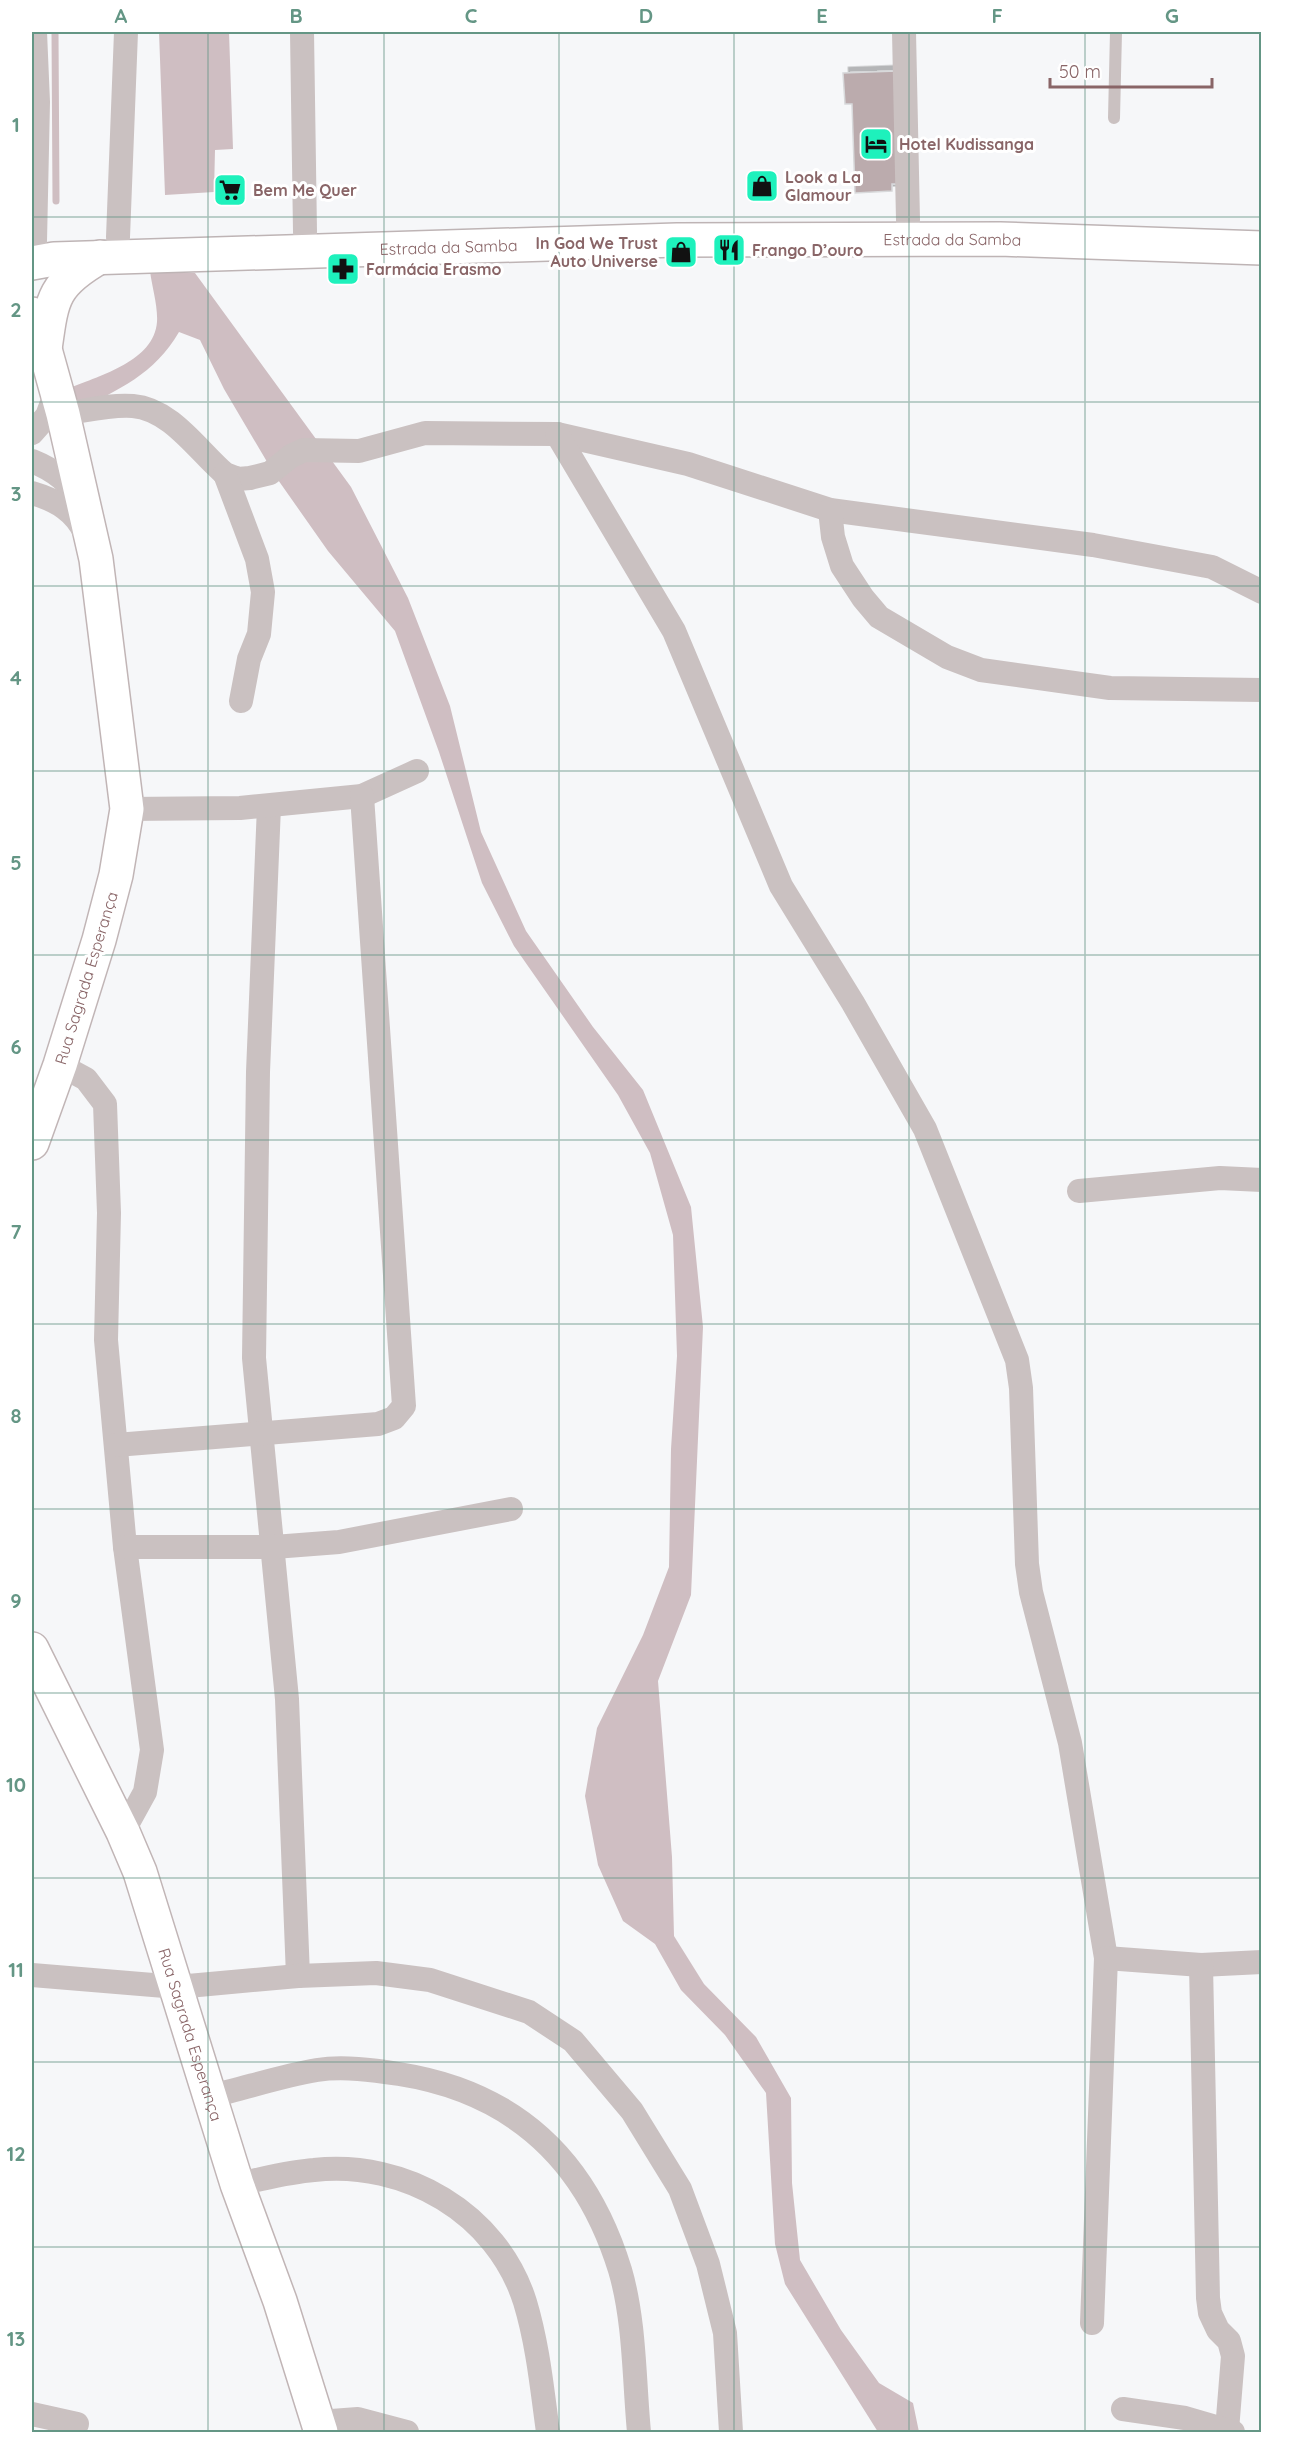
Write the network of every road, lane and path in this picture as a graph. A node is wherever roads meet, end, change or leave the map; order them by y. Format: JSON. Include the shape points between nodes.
{"nodes":[{"id":1,"x":35,"y":32,"type":"edge"},
{"id":2,"x":126,"y":32,"type":"edge"},
{"id":3,"x":302,"y":32,"type":"edge"},
{"id":4,"x":904,"y":32,"type":"edge"},
{"id":5,"x":1116,"y":32,"type":"edge"},
{"id":6,"x":1114,"y":118,"type":"dead end"},
{"id":7,"x":908,"y":220,"type":"junction"},
{"id":8,"x":1262,"y":225,"type":"edge"},
{"id":9,"x":305,"y":232,"type":"junction"},
{"id":10,"x":202,"y":243,"type":"junction"},
{"id":11,"x":125,"y":246,"type":"junction"},
{"id":12,"x":33,"y":248,"type":"edge"},
{"id":13,"x":1262,"y":248,"type":"edge"},
{"id":14,"x":32,"y":314,"type":"edge"},
{"id":15,"x":45,"y":351,"type":"junction"},
{"id":16,"x":60,"y":403,"type":"junction"},
{"id":17,"x":32,"y":433,"type":"edge"},
{"id":18,"x":557,"y":434,"type":"junction"},
{"id":19,"x":32,"y":461,"type":"edge"},
{"id":20,"x":225,"y":474,"type":"junction"},
{"id":21,"x":32,"y":493,"type":"edge"},
{"id":22,"x":83,"y":507,"type":"junction"},
{"id":23,"x":830,"y":510,"type":"junction"},
{"id":24,"x":96,"y":559,"type":"junction"},
{"id":25,"x":1262,"y":592,"type":"edge"},
{"id":26,"x":1262,"y":690,"type":"edge"},
{"id":27,"x":241,"y":701,"type":"dead end"},
{"id":28,"x":417,"y":771,"type":"dead end"},
{"id":29,"x":362,"y":796,"type":"junction"},
{"id":30,"x":269,"y":806,"type":"junction"},
{"id":31,"x":127,"y":809,"type":"junction"},
{"id":32,"x":60,"y":1065,"type":"junction"},
{"id":33,"x":32,"y":1143,"type":"edge"},
{"id":34,"x":1262,"y":1180,"type":"edge"},
{"id":35,"x":1079,"y":1191,"type":"dead end"},
{"id":36,"x":263,"y":1434,"type":"junction"},
{"id":37,"x":116,"y":1445,"type":"junction"},
{"id":38,"x":511,"y":1509,"type":"dead end"},
{"id":39,"x":125,"y":1547,"type":"junction"},
{"id":40,"x":274,"y":1547,"type":"junction"},
{"id":41,"x":32,"y":1649,"type":"edge"},
{"id":42,"x":123,"y":1832,"type":"junction"},
{"id":43,"x":1106,"y":1958,"type":"junction"},
{"id":44,"x":1262,"y":1962,"type":"edge"},
{"id":45,"x":1201,"y":1965,"type":"junction"},
{"id":46,"x":32,"y":1975,"type":"edge"},
{"id":47,"x":298,"y":1976,"type":"junction"},
{"id":48,"x":177,"y":1987,"type":"junction"},
{"id":49,"x":211,"y":2096,"type":"junction"},
{"id":50,"x":237,"y":2184,"type":"junction"},
{"id":51,"x":1092,"y":2323,"type":"dead end"},
{"id":52,"x":1123,"y":2409,"type":"dead end"},
{"id":53,"x":32,"y":2414,"type":"edge"},
{"id":54,"x":77,"y":2424,"type":"dead end"},
{"id":55,"x":1189,"y":2425,"type":"edge"},
{"id":56,"x":319,"y":2427,"type":"edge"},
{"id":57,"x":1230,"y":2431,"type":"edge"},
{"id":58,"x":407,"y":2433,"type":"edge"},
{"id":59,"x":548,"y":2433,"type":"edge"},
{"id":60,"x":639,"y":2433,"type":"edge"},
{"id":61,"x":731,"y":2433,"type":"edge"}],
"edges":[{"from":1,"to":12,"type":"street","via":[[38,102]]},
{"from":2,"to":11,"type":"street"},
{"from":3,"to":9,"type":"street"},
{"from":4,"to":7,"type":"street"},
{"from":5,"to":6,"type":"lane"},
{"from":7,"to":8,"type":"main road","name":"Estrada da Samba"},
{"from":7,"to":9,"type":"main road","name":"Estrada da Samba"},
{"from":9,"to":10,"type":"main road","name":"Estrada da Samba"},
{"from":10,"to":11,"type":"main road","name":"Estrada da Samba"},
{"from":10,"to":13,"type":"main road","name":"Estrada da Samba","via":[[1000,239]]},
{"from":11,"to":12,"type":"main road","name":"Estrada da Samba"},
{"from":11,"to":15,"type":"main road","via":[[78,270],[58,289]]},
{"from":14,"to":15,"type":"main road","name":"Rua Sagrada Esperança"},
{"from":15,"to":16,"type":"main road","name":"Rua Sagrada Esperança"},
{"from":16,"to":17,"type":"street"},
{"from":16,"to":20,"type":"street","via":[[146,407],[165,417]]},
{"from":16,"to":22,"type":"main road","name":"Rua Sagrada Esperança"},
{"from":18,"to":20,"type":"street","via":[[425,433],[359,451],[304,450],[282,464],[238,479]]},
{"from":18,"to":23,"type":"street","via":[[688,464]]},
{"from":18,"to":43,"type":"street","via":[[693,669],[781,886],[925,1129],[1007,1331],[1021,1388],[1031,1593],[1070,1743]]},
{"from":19,"to":22,"type":"street","via":[[60,475]]},
{"from":20,"to":27,"type":"street","via":[[258,559],[263,592],[259,634],[249,659]]},
{"from":21,"to":24,"type":"street","via":[[68,509],[81,524]]},
{"from":22,"to":24,"type":"main road","name":"Rua Sagrada Esperança"},
{"from":23,"to":25,"type":"street","via":[[1093,545],[1212,567]]},
{"from":23,"to":26,"type":"street","via":[[832,537],[842,566],[863,598],[879,617],[947,657],[981,670],[1110,688]]},
{"from":24,"to":31,"type":"main road","name":"Rua Sagrada Esperança"},
{"from":28,"to":29,"type":"street"},
{"from":29,"to":30,"type":"street"},
{"from":29,"to":36,"type":"street","via":[[404,1406],[394,1418],[378,1424]]},
{"from":30,"to":31,"type":"street"},
{"from":30,"to":36,"type":"street","via":[[258,1072],[254,1358]]},
{"from":31,"to":32,"type":"main road","name":"Rua Sagrada Esperança","via":[[108,908]]},
{"from":32,"to":33,"type":"main road","name":"Rua Sagrada Esperança"},
{"from":32,"to":37,"type":"street","via":[[86,1079],[105,1104],[109,1214],[106,1340]]},
{"from":34,"to":35,"type":"street","via":[[1220,1178]]},
{"from":36,"to":37,"type":"street"},
{"from":36,"to":40,"type":"street"},
{"from":37,"to":39,"type":"street"},
{"from":38,"to":40,"type":"street","via":[[339,1542]]},
{"from":39,"to":40,"type":"street"},
{"from":39,"to":42,"type":"street","via":[[152,1750],[144,1792]]},
{"from":40,"to":47,"type":"street","via":[[287,1700]]},
{"from":41,"to":42,"type":"main road","name":"Rua Sagrada Esperança"},
{"from":42,"to":48,"type":"main road","name":"Rua Sagrada Esperança"},
{"from":43,"to":45,"type":"street"},
{"from":43,"to":51,"type":"street"},
{"from":44,"to":45,"type":"street"},
{"from":45,"to":57,"type":"street","via":[[1208,2298],[1210,2313],[1229,2341],[1233,2356]]},
{"from":46,"to":48,"type":"street"},
{"from":47,"to":48,"type":"street"},
{"from":47,"to":61,"type":"street","via":[[376,1973],[430,1980],[529,2012],[573,2041],[632,2111],[680,2189],[708,2264],[725,2333]]},
{"from":48,"to":49,"type":"main road","name":"Rua Sagrada Esperança"},
{"from":49,"to":50,"type":"main road","name":"Rua Sagrada Esperança"},
{"from":49,"to":60,"type":"street","via":[[319,2070],[372,2070],[428,2078],[480,2095],[532,2129],[573,2172],[602,2218],[620,2272],[630,2329]]},
{"from":50,"to":56,"type":"main road","name":"Rua Sagrada Esperança","via":[[280,2301]]},
{"from":50,"to":59,"type":"street","via":[[314,2170],[369,2172],[401,2179],[435,2193],[462,2211],[490,2236],[510,2266],[525,2301],[539,2358]]},
{"from":52,"to":55,"type":"street"},
{"from":53,"to":54,"type":"street"},
{"from":55,"to":57,"type":"street"},
{"from":56,"to":58,"type":"street","via":[[358,2420]]}]}
